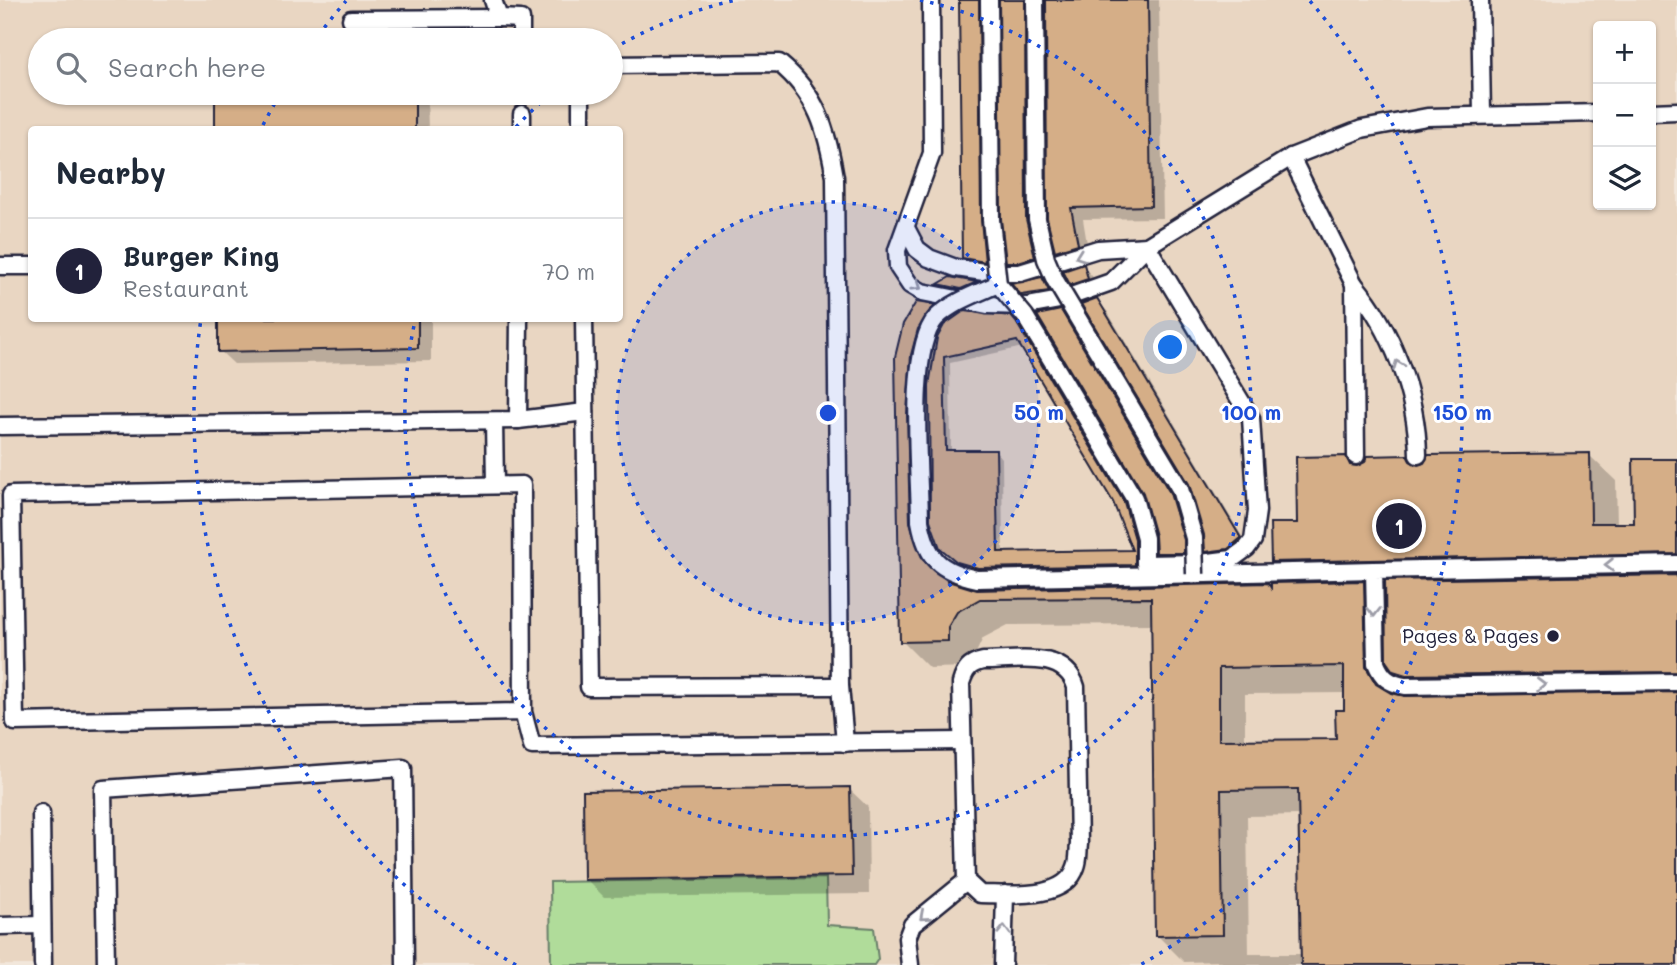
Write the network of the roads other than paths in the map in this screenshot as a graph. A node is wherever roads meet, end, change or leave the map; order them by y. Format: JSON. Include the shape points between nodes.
{"nodes":[{"id":1,"x":494,"y":0,"type":"edge"},
{"id":2,"x":931,"y":0,"type":"edge"},
{"id":3,"x":989,"y":0,"type":"edge"},
{"id":4,"x":1035,"y":0,"type":"edge"},
{"id":5,"x":1480,"y":0,"type":"edge"},
{"id":6,"x":352,"y":19,"type":"dead end"},
{"id":7,"x":499,"y":19,"type":"junction"},
{"id":8,"x":521,"y":28,"type":"edge"},
{"id":9,"x":623,"y":65,"type":"edge"},
{"id":10,"x":581,"y":105,"type":"edge"},
{"id":11,"x":1677,"y":111,"type":"edge"},
{"id":12,"x":1656,"y":112,"type":"edge"},
{"id":13,"x":1593,"y":113,"type":"edge"},
{"id":14,"x":1482,"y":114,"type":"junction"},
{"id":15,"x":581,"y":126,"type":"edge"},
{"id":16,"x":1291,"y":157,"type":"junction"},
{"id":17,"x":906,"y":228,"type":"junction"},
{"id":18,"x":1147,"y":246,"type":"junction"},
{"id":19,"x":0,"y":266,"type":"edge"},
{"id":20,"x":28,"y":266,"type":"edge"},
{"id":21,"x":998,"y":284,"type":"junction"},
{"id":22,"x":1354,"y":284,"type":"junction"},
{"id":23,"x":519,"y":322,"type":"edge"},
{"id":24,"x":584,"y":322,"type":"edge"},
{"id":25,"x":585,"y":412,"type":"junction"},
{"id":26,"x":494,"y":421,"type":"junction"},
{"id":27,"x":517,"y":421,"type":"junction"},
{"id":28,"x":0,"y":426,"type":"edge"},
{"id":29,"x":1418,"y":455,"type":"dead end"},
{"id":30,"x":1356,"y":456,"type":"dead end"},
{"id":31,"x":495,"y":485,"type":"junction"},
{"id":32,"x":1677,"y":564,"type":"edge"},
{"id":33,"x":1374,"y":570,"type":"junction"},
{"id":34,"x":1195,"y":574,"type":"junction"},
{"id":35,"x":1677,"y":682,"type":"edge"},
{"id":36,"x":840,"y":686,"type":"junction"},
{"id":37,"x":523,"y":712,"type":"junction"},
{"id":38,"x":962,"y":741,"type":"junction"},
{"id":39,"x":845,"y":743,"type":"junction"},
{"id":40,"x":41,"y":813,"type":"dead end"},
{"id":41,"x":966,"y":881,"type":"junction"},
{"id":42,"x":1005,"y":894,"type":"junction"},
{"id":43,"x":43,"y":925,"type":"junction"},
{"id":44,"x":0,"y":926,"type":"edge"},
{"id":45,"x":43,"y":965,"type":"edge"},
{"id":46,"x":106,"y":965,"type":"edge"},
{"id":47,"x":405,"y":965,"type":"edge"},
{"id":48,"x":910,"y":965,"type":"edge"},
{"id":49,"x":1003,"y":965,"type":"edge"}],
"edges":[{"from":1,"to":7,"type":"lane"},
{"from":2,"to":17,"type":"lane","via":[[932,153]]},
{"from":3,"to":21,"type":"lane","bridge":true,"via":[[991,220]]},
{"from":4,"to":34,"type":"lane","bridge":true,"via":[[1037,219],[1045,259],[1180,489],[1195,538]]},
{"from":5,"to":14,"type":"lane"},
{"from":6,"to":7,"type":"lane"},
{"from":7,"to":8,"type":"lane","via":[[521,19]]},
{"from":9,"to":36,"type":"lane","via":[[779,63],[808,92],[820,113],[835,177]]},
{"from":10,"to":15,"type":"lane"},
{"from":11,"to":12,"type":"lane"},
{"from":13,"to":14,"type":"lane"},
{"from":14,"to":16,"type":"lane","via":[[1384,124]]},
{"from":16,"to":18,"type":"lane"},
{"from":16,"to":22,"type":"lane"},
{"from":18,"to":17,"type":"lane","one_way":true,"via":[[1098,249],[1020,273],[991,273],[929,258],[917,249]]},
{"from":17,"to":18,"type":"lane","one_way":true,"via":[[897,250],[898,267],[910,285],[922,292],[987,305],[1027,306],[1101,286],[1111,282]]},
{"from":18,"to":21,"type":"lane","bridge":true,"via":[[1251,418],[1256,527],[1247,548],[1232,559],[1145,564],[1138,506],[1025,316]]},
{"from":19,"to":20,"type":"lane"},
{"from":21,"to":34,"type":"lane","bridge":true,"via":[[937,317],[920,352],[920,520],[924,542],[933,557],[954,574],[977,579]]},
{"from":29,"to":22,"type":"lane","one_way":true,"via":[[1408,390],[1375,310]]},
{"from":22,"to":30,"type":"lane"},
{"from":23,"to":27,"type":"lane"},
{"from":24,"to":25,"type":"lane"},
{"from":25,"to":27,"type":"lane"},
{"from":25,"to":36,"type":"lane","via":[[589,687]]},
{"from":26,"to":27,"type":"lane"},
{"from":26,"to":28,"type":"lane"},
{"from":26,"to":31,"type":"lane"},
{"from":31,"to":37,"type":"lane","via":[[522,485]]},
{"from":31,"to":37,"type":"lane","via":[[11,495],[15,722]]},
{"from":32,"to":33,"type":"lane","one_way":true},
{"from":33,"to":34,"type":"lane"},
{"from":33,"to":35,"type":"lane","one_way":true,"via":[[1376,663],[1390,683]]},
{"from":36,"to":39,"type":"lane"},
{"from":37,"to":39,"type":"lane","via":[[532,746]]},
{"from":38,"to":39,"type":"lane"},
{"from":38,"to":41,"type":"lane"},
{"from":38,"to":42,"type":"lane","via":[[961,683],[973,663],[1052,661],[1064,665],[1073,676],[1076,868],[1062,885],[1043,892]]},
{"from":40,"to":43,"type":"lane"},
{"from":41,"to":42,"type":"lane","via":[[980,894]]},
{"from":41,"to":48,"type":"lane","one_way":true,"via":[[912,925]]},
{"from":49,"to":42,"type":"lane","one_way":true},
{"from":43,"to":44,"type":"lane"},
{"from":43,"to":45,"type":"lane"},
{"from":46,"to":47,"type":"lane","via":[[103,789],[403,768]]}]}
